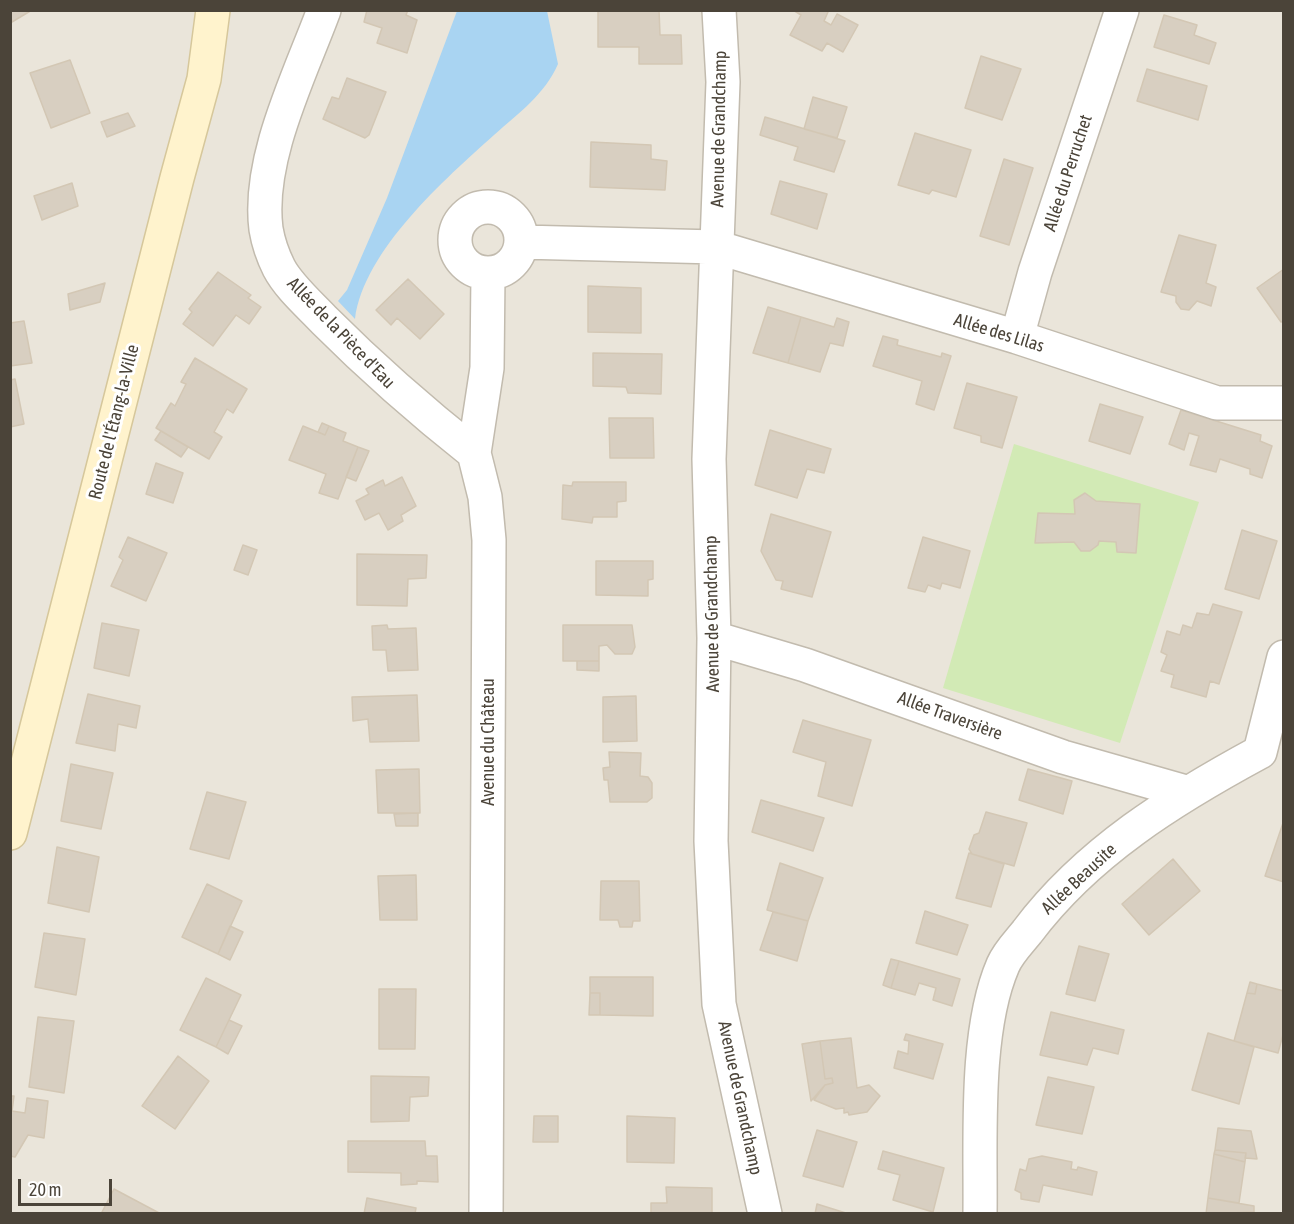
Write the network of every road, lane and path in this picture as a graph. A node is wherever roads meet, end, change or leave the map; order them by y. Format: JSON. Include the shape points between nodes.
{"nodes":[{"id":1,"x":195,"y":10,"type":"edge"},
{"id":2,"x":213,"y":10,"type":"edge"},
{"id":3,"x":324,"y":10,"type":"edge"},
{"id":4,"x":718,"y":10,"type":"edge"},
{"id":5,"x":1122,"y":10,"type":"edge"},
{"id":6,"x":522,"y":242,"type":"junction"},
{"id":7,"x":716,"y":247,"type":"junction"},
{"id":8,"x":488,"y":274,"type":"junction"},
{"id":9,"x":1017,"y":337,"type":"junction"},
{"id":10,"x":1284,"y":403,"type":"edge"},
{"id":11,"x":474,"y":453,"type":"junction"},
{"id":12,"x":714,"y":638,"type":"junction"},
{"id":13,"x":1284,"y":657,"type":"edge"},
{"id":14,"x":10,"y":747,"type":"edge"},
{"id":15,"x":1272,"y":758,"type":"edge"},
{"id":16,"x":16,"y":783,"type":"edge"},
{"id":17,"x":1186,"y":792,"type":"junction"},
{"id":18,"x":10,"y":833,"type":"edge"},
{"id":19,"x":486,"y":1214,"type":"edge"},
{"id":20,"x":765,"y":1214,"type":"edge"},
{"id":21,"x":980,"y":1214,"type":"edge"}],
"edges":[{"from":1,"to":14,"type":"street","name":"Route de l'Étang-la-Ville","via":[[179,91]]},
{"from":2,"to":16,"type":"street","name":"Route de l'Étang-la-Ville","via":[[204,79]]},
{"from":3,"to":11,"type":"street","name":"Allée de la Pièce d'Eau","via":[[272,158],[266,230],[280,269],[310,305],[392,386]]},
{"from":4,"to":7,"type":"street","name":"Avenue de Grandchamp","via":[[723,82]]},
{"from":5,"to":9,"type":"street","name":"Allée du Perruchet"},
{"from":6,"to":7,"type":"street","name":"Allée des Lilas"},
{"from":6,"to":8,"type":"street","via":[[509,266]]},
{"from":6,"to":8,"type":"street","via":[[519,227],[503,210],[490,207],[468,213],[456,230],[457,253],[473,270]]},
{"from":7,"to":9,"type":"street","name":"Allée des Lilas"},
{"from":7,"to":12,"type":"street","name":"Avenue de Grandchamp","via":[[709,459]]},
{"from":8,"to":11,"type":"street","name":"Avenue du Château","via":[[487,368]]},
{"from":9,"to":10,"type":"street","name":"Allée des Lilas","via":[[1217,403]]},
{"from":11,"to":19,"type":"street","name":"Avenue du Château","via":[[489,540]]},
{"from":12,"to":17,"type":"street","name":"Allée Traversière","via":[[805,665],[1063,757]]},
{"from":12,"to":20,"type":"street","name":"Avenue de Grandchamp","via":[[711,841],[719,1004]]},
{"from":13,"to":15,"type":"street"},
{"from":15,"to":17,"type":"street","name":"Allée Beausite"},
{"from":16,"to":18,"type":"street","name":"Route de l'Étang-la-Ville"},
{"from":17,"to":21,"type":"street","name":"Allée Beausite","via":[[1133,828],[1046,907],[1004,963],[990,1006],[983,1066]]}]}
